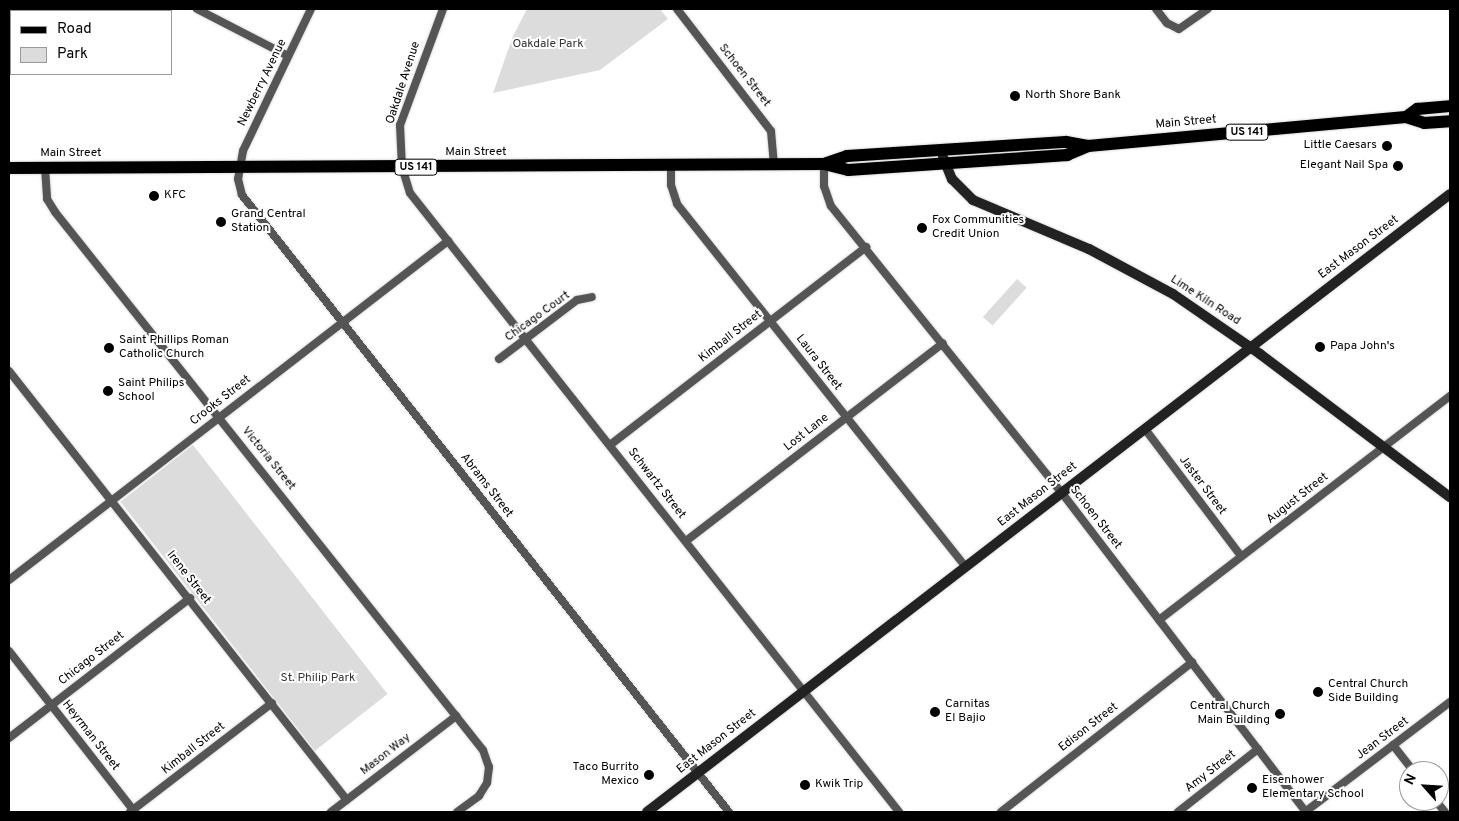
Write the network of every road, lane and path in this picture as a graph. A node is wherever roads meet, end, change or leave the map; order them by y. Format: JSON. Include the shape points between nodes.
{"nodes":[{"id":1,"x":197,"y":9,"type":"edge"},
{"id":2,"x":311,"y":9,"type":"edge"},
{"id":3,"x":433,"y":9,"type":"edge"},
{"id":4,"x":677,"y":9,"type":"edge"},
{"id":5,"x":1156,"y":9,"type":"edge"},
{"id":6,"x":1208,"y":9,"type":"edge"},
{"id":7,"x":442,"y":11,"type":"edge"},
{"id":8,"x":288,"y":56,"type":"junction"},
{"id":9,"x":1450,"y":106,"type":"edge"},
{"id":10,"x":1406,"y":117,"type":"junction"},
{"id":11,"x":1450,"y":121,"type":"edge"},
{"id":12,"x":1088,"y":146,"type":"junction"},
{"id":13,"x":942,"y":151,"type":"junction"},
{"id":14,"x":774,"y":164,"type":"junction"},
{"id":15,"x":824,"y":164,"type":"junction"},
{"id":16,"x":944,"y":165,"type":"junction"},
{"id":17,"x":671,"y":166,"type":"junction"},
{"id":18,"x":402,"y":167,"type":"junction"},
{"id":19,"x":9,"y":168,"type":"edge"},
{"id":20,"x":45,"y":168,"type":"junction"},
{"id":21,"x":240,"y":168,"type":"junction"},
{"id":22,"x":1448,"y":196,"type":"edge"},
{"id":23,"x":448,"y":241,"type":"junction"},
{"id":24,"x":866,"y":247,"type":"junction"},
{"id":25,"x":592,"y":297,"type":"dead end"},
{"id":26,"x":771,"y":321,"type":"junction"},
{"id":27,"x":342,"y":322,"type":"junction"},
{"id":28,"x":526,"y":339,"type":"junction"},
{"id":29,"x":943,"y":343,"type":"junction"},
{"id":30,"x":1249,"y":346,"type":"junction"},
{"id":31,"x":499,"y":359,"type":"dead end"},
{"id":32,"x":9,"y":371,"type":"edge"},
{"id":33,"x":1450,"y":396,"type":"edge"},
{"id":34,"x":220,"y":416,"type":"junction"},
{"id":35,"x":847,"y":417,"type":"junction"},
{"id":36,"x":1145,"y":428,"type":"junction"},
{"id":37,"x":610,"y":445,"type":"junction"},
{"id":38,"x":1384,"y":446,"type":"junction"},
{"id":39,"x":1062,"y":493,"type":"junction"},
{"id":40,"x":1450,"y":497,"type":"edge"},
{"id":41,"x":112,"y":500,"type":"junction"},
{"id":42,"x":686,"y":540,"type":"junction"},
{"id":43,"x":1241,"y":556,"type":"junction"},
{"id":44,"x":966,"y":566,"type":"junction"},
{"id":45,"x":10,"y":575,"type":"edge"},
{"id":46,"x":190,"y":598,"type":"junction"},
{"id":47,"x":1159,"y":620,"type":"junction"},
{"id":48,"x":9,"y":651,"type":"edge"},
{"id":49,"x":1192,"y":662,"type":"junction"},
{"id":50,"x":804,"y":690,"type":"junction"},
{"id":51,"x":1450,"y":702,"type":"edge"},
{"id":52,"x":272,"y":703,"type":"junction"},
{"id":53,"x":51,"y":705,"type":"junction"},
{"id":54,"x":456,"y":716,"type":"junction"},
{"id":55,"x":9,"y":738,"type":"edge"},
{"id":56,"x":1394,"y":745,"type":"junction"},
{"id":57,"x":1258,"y":749,"type":"junction"},
{"id":58,"x":1406,"y":761,"type":"edge"},
{"id":59,"x":698,"y":772,"type":"junction"},
{"id":60,"x":347,"y":800,"type":"junction"},
{"id":61,"x":132,"y":811,"type":"edge"},
{"id":62,"x":331,"y":812,"type":"edge"},
{"id":63,"x":457,"y":812,"type":"edge"},
{"id":64,"x":646,"y":812,"type":"edge"},
{"id":65,"x":729,"y":812,"type":"edge"},
{"id":66,"x":899,"y":812,"type":"edge"},
{"id":67,"x":1001,"y":812,"type":"edge"},
{"id":68,"x":1178,"y":812,"type":"edge"},
{"id":69,"x":1306,"y":812,"type":"edge"}],
"edges":[{"from":1,"to":8,"type":"street"},
{"from":2,"to":8,"type":"street","name":"Newberry Avenue"},
{"from":3,"to":7,"type":"street"},
{"from":4,"to":14,"type":"street","name":"Schoen Street","via":[[771,130]]},
{"from":5,"to":6,"type":"street","via":[[1175,28],[1183,28]]},
{"from":7,"to":18,"type":"street","name":"Oakdale Avenue","via":[[400,125]]},
{"from":8,"to":21,"type":"street","name":"Newberry Avenue","via":[[243,151]]},
{"from":9,"to":10,"type":"main road","name":"Main Street","number":"US 141","via":[[1417,109]]},
{"from":10,"to":11,"type":"main road","name":"Main Street","number":"US 141","via":[[1424,123]]},
{"from":10,"to":12,"type":"main road","name":"Main Street","number":"US 141"},
{"from":12,"to":13,"type":"main road","name":"Main Street","number":"US 141","via":[[1066,142]]},
{"from":12,"to":16,"type":"main road","name":"Main Street","number":"US 141","via":[[1071,155]]},
{"from":13,"to":15,"type":"main road","name":"Main Street","number":"US 141","via":[[847,156]]},
{"from":13,"to":16,"type":"main road","name":"Lime Kiln Road"},
{"from":14,"to":15,"type":"main road","name":"Main Street","number":"US 141"},
{"from":14,"to":17,"type":"main road","name":"Main Street","number":"US 141"},
{"from":15,"to":16,"type":"main road","name":"Main Street","number":"US 141","via":[[848,170]]},
{"from":15,"to":24,"type":"street","name":"Schoen Street","via":[[826,195]]},
{"from":16,"to":30,"type":"main road","name":"Lime Kiln Road","via":[[959,188],[973,200],[1124,266],[1200,310]]},
{"from":17,"to":18,"type":"main road","name":"Main Street","number":"US 141"},
{"from":17,"to":26,"type":"street","name":"Laura Street","via":[[671,185],[677,204]]},
{"from":18,"to":21,"type":"main road","name":"Main Street","number":"US 141"},
{"from":18,"to":23,"type":"street","name":"Schwartz Street","via":[[410,193]]},
{"from":19,"to":20,"type":"main road","name":"Main Street","number":"US 141"},
{"from":20,"to":21,"type":"main road","name":"Main Street","number":"US 141"},
{"from":20,"to":34,"type":"street","name":"Victoria Street","via":[[50,205]]},
{"from":21,"to":27,"type":"street","name":"Abrams Street","via":[[239,184],[245,200]]},
{"from":22,"to":30,"type":"main road","name":"East Mason Street"},
{"from":23,"to":27,"type":"street","name":"Crooks Street"},
{"from":23,"to":28,"type":"street","name":"Schwartz Street"},
{"from":24,"to":26,"type":"street","name":"Kimball Street"},
{"from":24,"to":29,"type":"street","name":"Schoen Street"},
{"from":25,"to":28,"type":"street","name":"Chicago Court","via":[[577,300]]},
{"from":26,"to":35,"type":"street","name":"Laura Street"},
{"from":26,"to":37,"type":"street","name":"Kimball Street"},
{"from":27,"to":34,"type":"street","name":"Crooks Street"},
{"from":27,"to":59,"type":"street","name":"Abrams Street"},
{"from":28,"to":31,"type":"street","name":"Chicago Court"},
{"from":28,"to":37,"type":"street","name":"Schwartz Street"},
{"from":29,"to":35,"type":"street","name":"Lost Lane"},
{"from":29,"to":39,"type":"street","name":"Schoen Street"},
{"from":30,"to":36,"type":"main road","name":"East Mason Street"},
{"from":30,"to":38,"type":"main road","name":"Lime Kiln Road"},
{"from":32,"to":41,"type":"street","name":"Irene Street"},
{"from":33,"to":38,"type":"street","name":"August Street"},
{"from":34,"to":41,"type":"street","name":"Crooks Street"},
{"from":34,"to":54,"type":"street","name":"Victoria Street"},
{"from":35,"to":42,"type":"street","name":"Lost Lane"},
{"from":35,"to":44,"type":"street","name":"Laura Street"},
{"from":36,"to":39,"type":"main road","name":"East Mason Street"},
{"from":36,"to":43,"type":"street","name":"Jaster Street"},
{"from":37,"to":42,"type":"street","name":"Schwartz Street"},
{"from":38,"to":40,"type":"main road","name":"Lime Kiln Road"},
{"from":38,"to":43,"type":"street","name":"August Street"},
{"from":39,"to":44,"type":"main road","name":"East Mason Street"},
{"from":39,"to":47,"type":"street","name":"Schoen Street"},
{"from":41,"to":45,"type":"street","name":"Crooks Street"},
{"from":41,"to":46,"type":"street","name":"Irene Street"},
{"from":42,"to":50,"type":"street","name":"Schwartz Street"},
{"from":43,"to":47,"type":"street","name":"August Street"},
{"from":44,"to":50,"type":"main road","name":"East Mason Street"},
{"from":46,"to":52,"type":"street","name":"Irene Street"},
{"from":46,"to":53,"type":"street","name":"Chicago Street"},
{"from":47,"to":49,"type":"street","name":"Schoen Street"},
{"from":48,"to":53,"type":"street","name":"Heyrman Street"},
{"from":49,"to":57,"type":"street","name":"Schoen Street"},
{"from":49,"to":67,"type":"street","name":"Edison Street"},
{"from":50,"to":59,"type":"main road","name":"East Mason Street"},
{"from":50,"to":66,"type":"street","name":"Schwartz Street"},
{"from":51,"to":56,"type":"street","name":"Jean Street"},
{"from":52,"to":60,"type":"street","name":"Irene Street"},
{"from":52,"to":61,"type":"street","name":"Kimball Street"},
{"from":53,"to":55,"type":"street","name":"Chicago Street"},
{"from":53,"to":61,"type":"street","name":"Heyrman Street"},
{"from":54,"to":60,"type":"street","name":"Mason Way"},
{"from":54,"to":63,"type":"street","name":"Victoria Street","via":[[488,759],[489,776],[483,791]]},
{"from":56,"to":58,"type":"street"},
{"from":56,"to":69,"type":"street","name":"Jean Street"},
{"from":57,"to":68,"type":"street","name":"Amy Street"},
{"from":57,"to":69,"type":"street","name":"Schoen Street"},
{"from":59,"to":64,"type":"main road","name":"East Mason Street"},
{"from":59,"to":65,"type":"street","name":"Abrams Street"},
{"from":60,"to":62,"type":"street","name":"Mason Way"}]}
